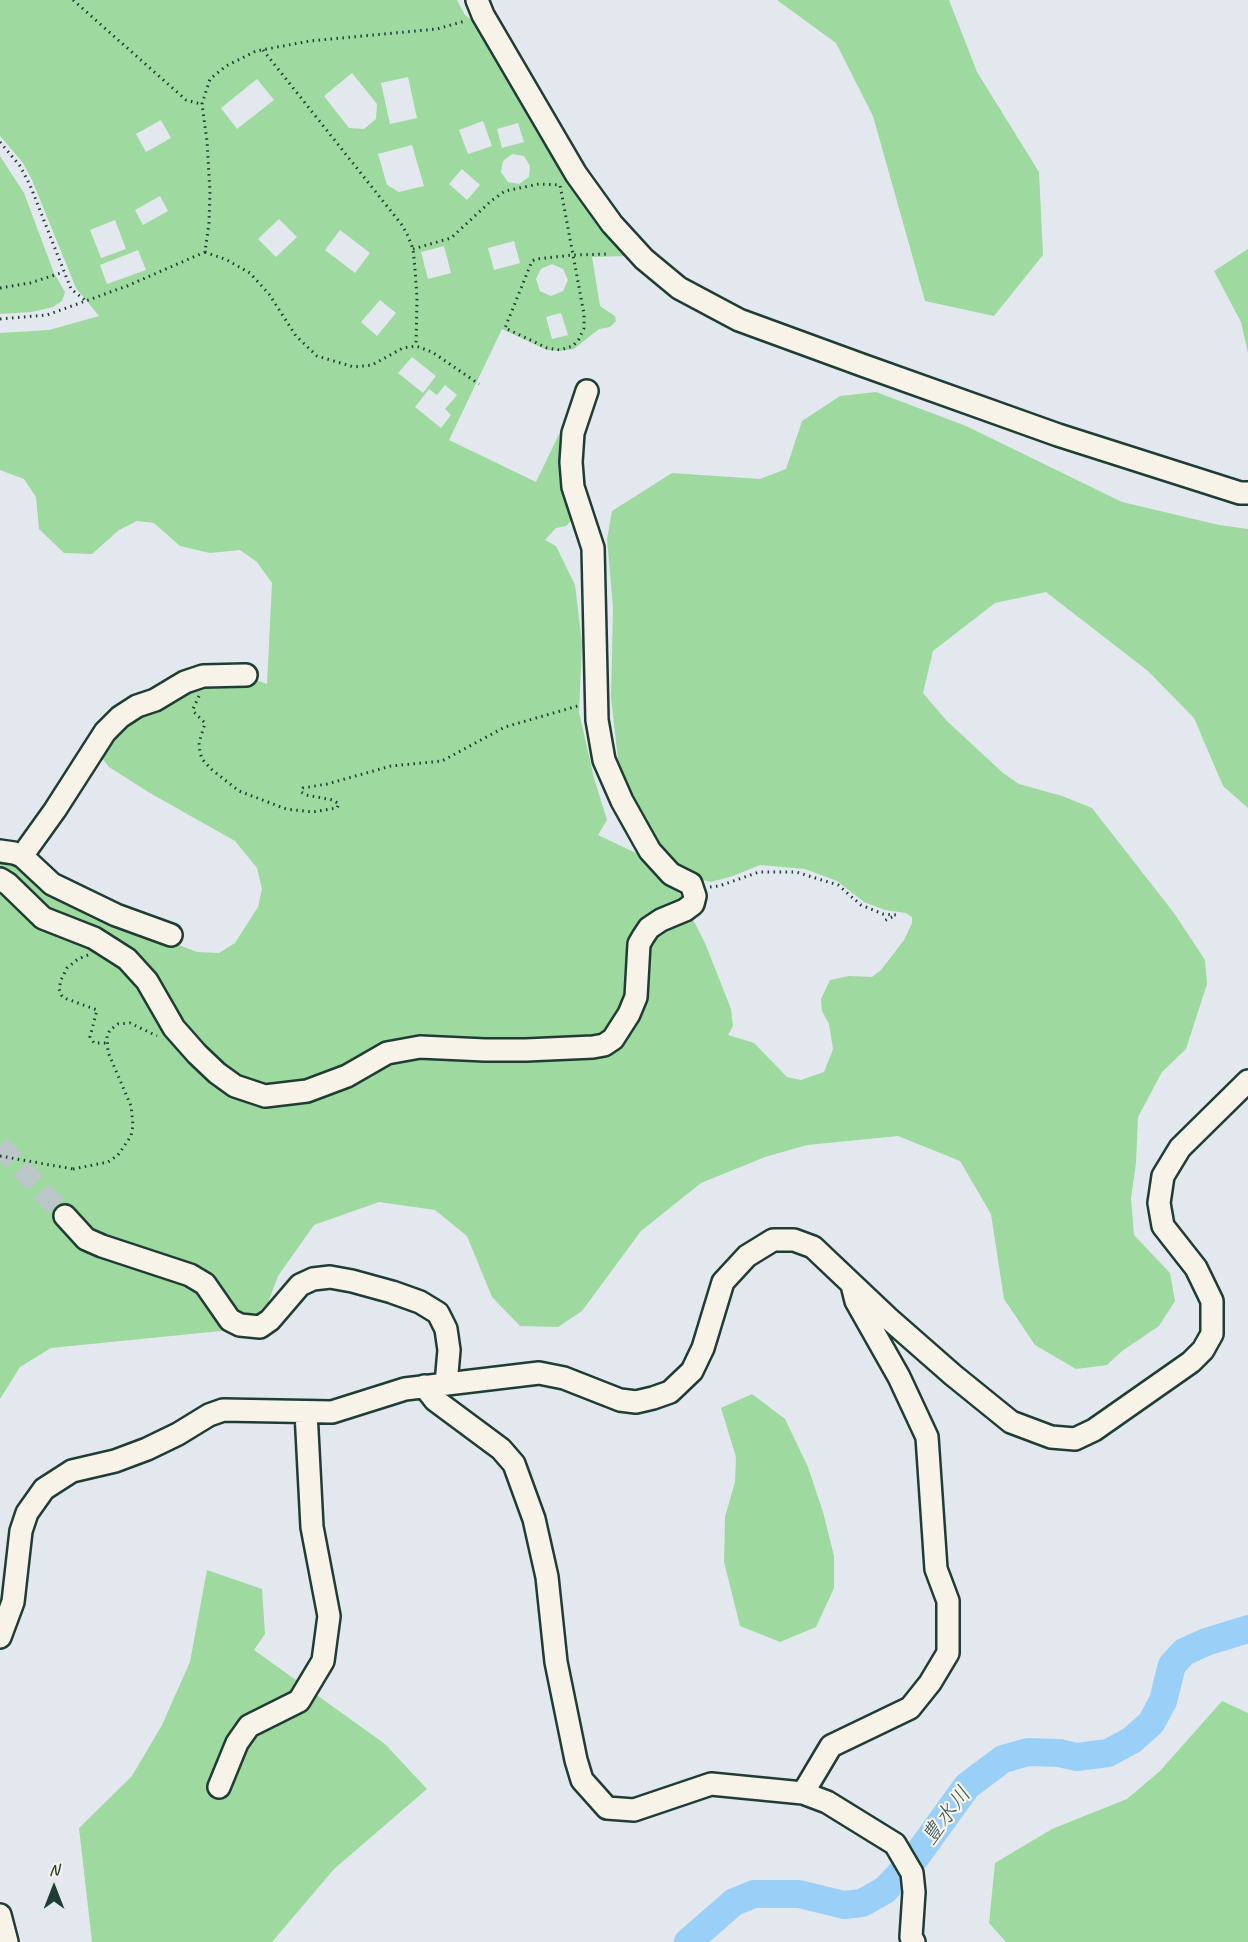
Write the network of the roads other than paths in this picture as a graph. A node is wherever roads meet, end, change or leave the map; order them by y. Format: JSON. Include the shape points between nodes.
{"nodes":[{"id":1,"x":480,"y":8,"type":"edge"},
{"id":2,"x":587,"y":391,"type":"dead end"},
{"id":3,"x":1248,"y":493,"type":"edge"},
{"id":4,"x":246,"y":675,"type":"dead end"},
{"id":5,"x":0,"y":851,"type":"edge"},
{"id":6,"x":22,"y":856,"type":"junction"},
{"id":7,"x":0,"y":879,"type":"edge"},
{"id":8,"x":171,"y":935,"type":"dead end"},
{"id":9,"x":1248,"y":1081,"type":"edge"},
{"id":10,"x":65,"y":1215,"type":"tunnel mouth"},
{"id":11,"x":851,"y":1282,"type":"junction"},
{"id":12,"x":446,"y":1384,"type":"junction"},
{"id":13,"x":424,"y":1386,"type":"junction"},
{"id":14,"x":306,"y":1412,"type":"junction"},
{"id":15,"x":0,"y":1637,"type":"edge"},
{"id":16,"x":219,"y":1787,"type":"dead end"},
{"id":17,"x":803,"y":1793,"type":"junction"},
{"id":18,"x":0,"y":1915,"type":"edge"},
{"id":19,"x":7,"y":1942,"type":"edge"},
{"id":20,"x":914,"y":1942,"type":"edge"}],
"edges":[{"from":1,"to":3,"type":"street","via":[[576,174],[612,224],[644,259],[679,288],[739,320],[828,353],[1058,435]]},
{"from":2,"to":7,"type":"street","via":[[573,433],[571,462],[573,487],[593,548],[597,720],[604,760],[622,801],[651,850],[671,874],[691,884],[694,896],[693,904],[685,910],[649,928],[639,944],[636,997],[613,1039],[604,1045],[485,1050],[420,1047],[387,1053],[347,1076],[307,1091],[265,1096],[235,1086],[217,1073],[182,1038],[147,981],[124,957],[94,938],[43,918]]},
{"from":4,"to":6,"type":"street","via":[[203,676],[120,717],[105,732]]},
{"from":5,"to":6,"type":"street"},
{"from":6,"to":8,"type":"street","via":[[52,884],[116,915]]},
{"from":9,"to":11,"type":"street","via":[[1180,1148],[1163,1176],[1159,1203],[1163,1226],[1196,1268],[1212,1301],[1212,1334],[1191,1362],[1094,1430],[1075,1438],[1051,1437],[1011,1422]]},
{"from":10,"to":12,"type":"street","via":[[86,1239],[206,1284],[230,1320],[240,1325],[260,1327],[300,1285],[313,1279],[352,1281],[420,1302],[438,1313],[446,1329]]},
{"from":11,"to":12,"type":"street","via":[[813,1247],[794,1240],[773,1240],[747,1256],[723,1282],[692,1371],[670,1392],[653,1398],[620,1400],[564,1378],[539,1373]]},
{"from":11,"to":17,"type":"street","via":[[856,1301],[927,1437],[936,1569],[948,1601],[948,1653],[910,1708],[831,1746]]},
{"from":12,"to":13,"type":"street"},
{"from":13,"to":14,"type":"street","via":[[332,1412]]},
{"from":13,"to":17,"type":"street","via":[[435,1400],[501,1449],[514,1464],[534,1518],[547,1577],[556,1662],[576,1760],[582,1780],[607,1808],[634,1810],[711,1784]]},
{"from":14,"to":15,"type":"street","via":[[223,1410],[147,1449],[72,1471],[44,1489],[27,1513],[21,1531],[13,1602]]},
{"from":14,"to":16,"type":"street","via":[[312,1527],[329,1616],[323,1661],[299,1701],[249,1726],[237,1743]]},
{"from":17,"to":20,"type":"street","via":[[827,1802],[895,1844],[912,1873]]},
{"from":18,"to":19,"type":"street"}]}
